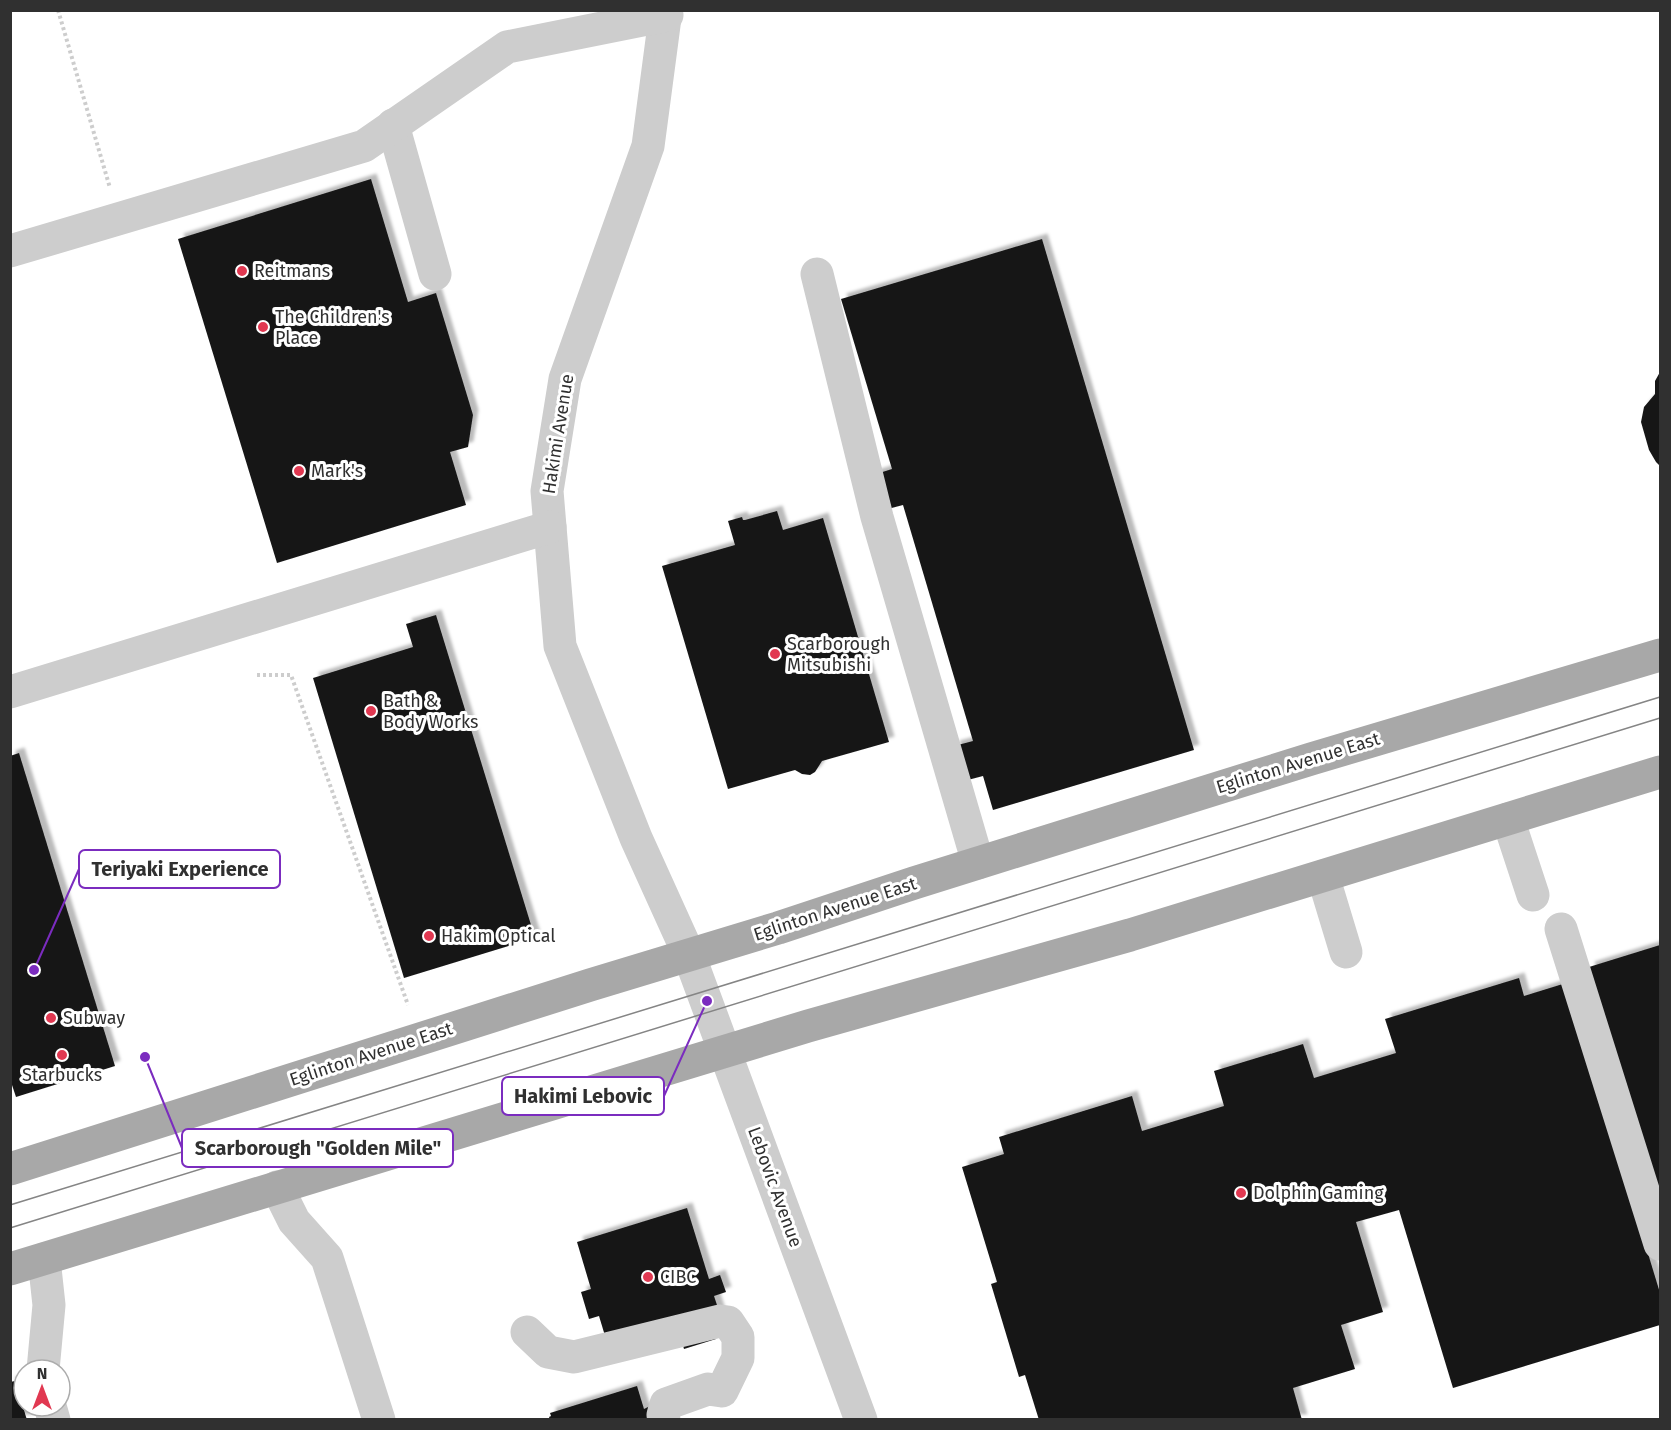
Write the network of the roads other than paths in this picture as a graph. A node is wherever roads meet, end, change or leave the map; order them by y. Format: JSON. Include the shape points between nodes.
{"nodes":[{"id":1,"x":666,"y":13,"type":"edge"},
{"id":2,"x":393,"y":125,"type":"junction"},
{"id":3,"x":10,"y":252,"type":"edge"},
{"id":4,"x":435,"y":274,"type":"dead end"},
{"id":5,"x":817,"y":274,"type":"dead end"},
{"id":6,"x":550,"y":527,"type":"junction"},
{"id":7,"x":1660,"y":655,"type":"edge"},
{"id":8,"x":10,"y":692,"type":"edge"},
{"id":9,"x":1660,"y":772,"type":"edge"},
{"id":10,"x":1508,"y":819,"type":"junction"},
{"id":11,"x":978,"y":863,"type":"junction"},
{"id":12,"x":1323,"y":876,"type":"junction"},
{"id":13,"x":1533,"y":895,"type":"dead end"},
{"id":14,"x":1561,"y":929,"type":"dead end"},
{"id":15,"x":1346,"y":952,"type":"dead end"},
{"id":16,"x":689,"y":955,"type":"junction"},
{"id":17,"x":726,"y":1053,"type":"junction"},
{"id":18,"x":10,"y":1169,"type":"edge"},
{"id":19,"x":277,"y":1187,"type":"junction"},
{"id":20,"x":1660,"y":1244,"type":"edge"},
{"id":21,"x":44,"y":1259,"type":"junction"},
{"id":22,"x":10,"y":1269,"type":"edge"},
{"id":23,"x":527,"y":1332,"type":"dead end"},
{"id":24,"x":44,"y":1358,"type":"edge"},
{"id":25,"x":379,"y":1419,"type":"edge"},
{"id":26,"x":664,"y":1419,"type":"edge"},
{"id":27,"x":861,"y":1419,"type":"edge"}],
"edges":[{"from":1,"to":2,"type":"street","via":[[507,47]]},
{"from":1,"to":6,"type":"street","name":"Hakimi Avenue","via":[[648,146],[565,379],[547,491]]},
{"from":2,"to":3,"type":"street","via":[[364,146]]},
{"from":2,"to":4,"type":"street"},
{"from":5,"to":11,"type":"street","via":[[877,517]]},
{"from":6,"to":8,"type":"street"},
{"from":6,"to":16,"type":"street","name":"Hakimi Avenue","via":[[560,646],[636,838]]},
{"from":7,"to":11,"type":"main road","name":"Eglinton Avenue East"},
{"from":9,"to":10,"type":"main road"},
{"from":10,"to":12,"type":"main road"},
{"from":10,"to":13,"type":"street"},
{"from":11,"to":16,"type":"main road","name":"Eglinton Avenue East"},
{"from":12,"to":15,"type":"street"},
{"from":12,"to":17,"type":"main road"},
{"from":14,"to":20,"type":"street"},
{"from":16,"to":17,"type":"street","name":"Lebovic Avenue"},
{"from":16,"to":18,"type":"main road","name":"Eglinton Avenue East"},
{"from":17,"to":19,"type":"main road"},
{"from":17,"to":27,"type":"street","name":"Lebovic Avenue"},
{"from":19,"to":21,"type":"main road"},
{"from":19,"to":25,"type":"street","via":[[294,1221],[327,1258]]},
{"from":21,"to":22,"type":"main road"},
{"from":21,"to":24,"type":"street","via":[[49,1305]]},
{"from":23,"to":26,"type":"street","via":[[548,1352],[574,1357],[728,1322],[738,1337],[738,1358],[722,1391],[708,1389],[666,1404]]}]}
